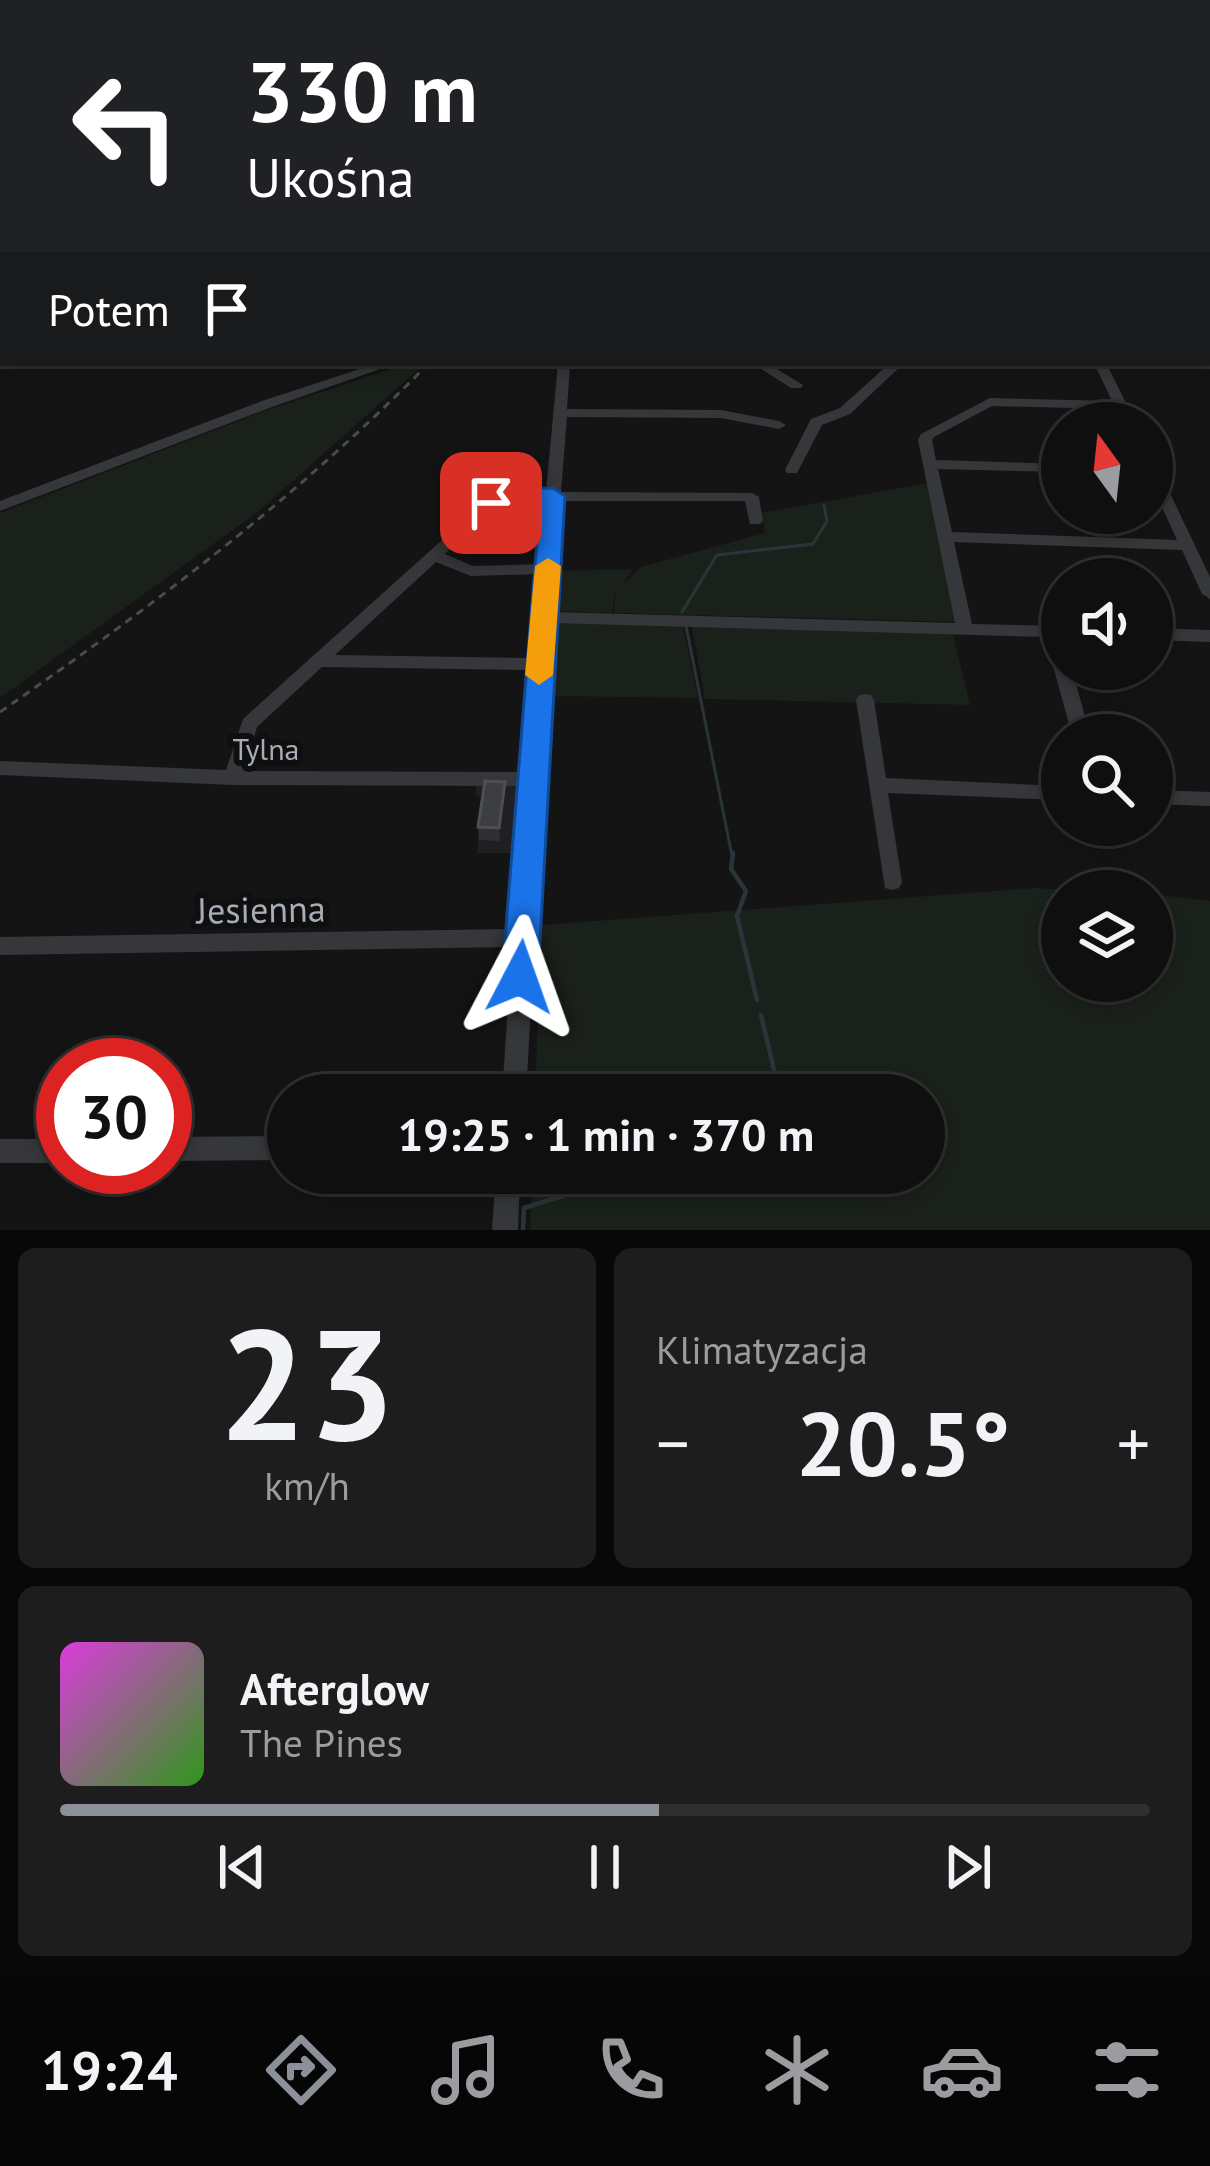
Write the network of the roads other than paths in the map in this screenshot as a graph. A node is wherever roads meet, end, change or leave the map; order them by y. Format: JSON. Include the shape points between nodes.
{"nodes":[{"id":1,"x":382,"y":366,"type":"edge"},
{"id":2,"x":564,"y":366,"type":"edge"},
{"id":3,"x":763,"y":366,"type":"edge"},
{"id":4,"x":895,"y":366,"type":"edge"},
{"id":5,"x":1101,"y":366,"type":"edge"},
{"id":6,"x":796,"y":386,"type":"dead end"},
{"id":7,"x":1119,"y":402,"type":"edge"},
{"id":8,"x":1041,"y":404,"type":"edge"},
{"id":9,"x":560,"y":413,"type":"junction"},
{"id":10,"x":779,"y":425,"type":"dead end"},
{"id":11,"x":931,"y":464,"type":"junction"},
{"id":12,"x":1041,"y":467,"type":"edge"},
{"id":13,"x":792,"y":470,"type":"dead end"},
{"id":14,"x":553,"y":496,"type":"junction"},
{"id":15,"x":0,"y":506,"type":"edge"},
{"id":16,"x":1173,"y":515,"type":"edge"},
{"id":17,"x":755,"y":521,"type":"dead end"},
{"id":18,"x":946,"y":537,"type":"junction"},
{"id":19,"x":1187,"y":545,"type":"junction"},
{"id":20,"x":434,"y":555,"type":"junction"},
{"id":21,"x":548,"y":569,"type":"junction"},
{"id":22,"x":1210,"y":594,"type":"edge"},
{"id":23,"x":543,"y":617,"type":"junction"},
{"id":24,"x":965,"y":629,"type":"junction"},
{"id":25,"x":1041,"y":631,"type":"edge"},
{"id":26,"x":1173,"y":635,"type":"edge"},
{"id":27,"x":1210,"y":636,"type":"edge"},
{"id":28,"x":318,"y":662,"type":"junction"},
{"id":29,"x":540,"y":664,"type":"junction"},
{"id":30,"x":865,"y":700,"type":"dead end"},
{"id":31,"x":0,"y":769,"type":"edge"},
{"id":32,"x":233,"y":778,"type":"junction"},
{"id":33,"x":532,"y":779,"type":"junction"},
{"id":34,"x":879,"y":785,"type":"junction"},
{"id":35,"x":1041,"y":792,"type":"edge"},
{"id":36,"x":1173,"y":798,"type":"edge"},
{"id":37,"x":1210,"y":799,"type":"edge"},
{"id":38,"x":892,"y":882,"type":"dead end"},
{"id":39,"x":522,"y":938,"type":"junction"},
{"id":40,"x":0,"y":946,"type":"edge"},
{"id":41,"x":515,"y":1074,"type":"edge"},
{"id":42,"x":267,"y":1148,"type":"edge"},
{"id":43,"x":192,"y":1149,"type":"edge"},
{"id":44,"x":36,"y":1150,"type":"edge"},
{"id":45,"x":0,"y":1151,"type":"edge"},
{"id":46,"x":507,"y":1194,"type":"edge"},
{"id":47,"x":505,"y":1230,"type":"edge"}],
"edges":[{"from":1,"to":15,"type":"street"},
{"from":2,"to":9,"type":"street"},
{"from":3,"to":6,"type":"street"},
{"from":4,"to":13,"type":"street","via":[[845,411],[816,422]]},
{"from":5,"to":7,"type":"street"},
{"from":8,"to":11,"type":"street","via":[[982,404],[928,434]]},
{"from":9,"to":10,"type":"street","via":[[721,415]]},
{"from":9,"to":14,"type":"street"},
{"from":11,"to":12,"type":"street"},
{"from":11,"to":18,"type":"street"},
{"from":14,"to":17,"type":"street","via":[[752,497]]},
{"from":14,"to":20,"type":"street","via":[[496,500]]},
{"from":14,"to":21,"type":"street"},
{"from":16,"to":19,"type":"street"},
{"from":18,"to":19,"type":"street"},
{"from":18,"to":24,"type":"street"},
{"from":19,"to":22,"type":"street"},
{"from":20,"to":21,"type":"street","via":[[471,571]]},
{"from":20,"to":28,"type":"street"},
{"from":21,"to":23,"type":"street"},
{"from":23,"to":24,"type":"street"},
{"from":23,"to":29,"type":"street"},
{"from":24,"to":25,"type":"street"},
{"from":26,"to":27,"type":"street"},
{"from":28,"to":29,"type":"street"},
{"from":28,"to":32,"type":"street","via":[[249,724]]},
{"from":29,"to":33,"type":"street"},
{"from":30,"to":34,"type":"street"},
{"from":31,"to":32,"type":"street","name":"Tylna"},
{"from":32,"to":33,"type":"street","name":"Tylna"},
{"from":33,"to":39,"type":"street"},
{"from":34,"to":35,"type":"street"},
{"from":34,"to":38,"type":"street"},
{"from":36,"to":37,"type":"street"},
{"from":39,"to":40,"type":"street","name":"Jesienna"},
{"from":39,"to":41,"type":"street"},
{"from":42,"to":43,"type":"street"},
{"from":44,"to":45,"type":"street"},
{"from":46,"to":47,"type":"street"}]}
